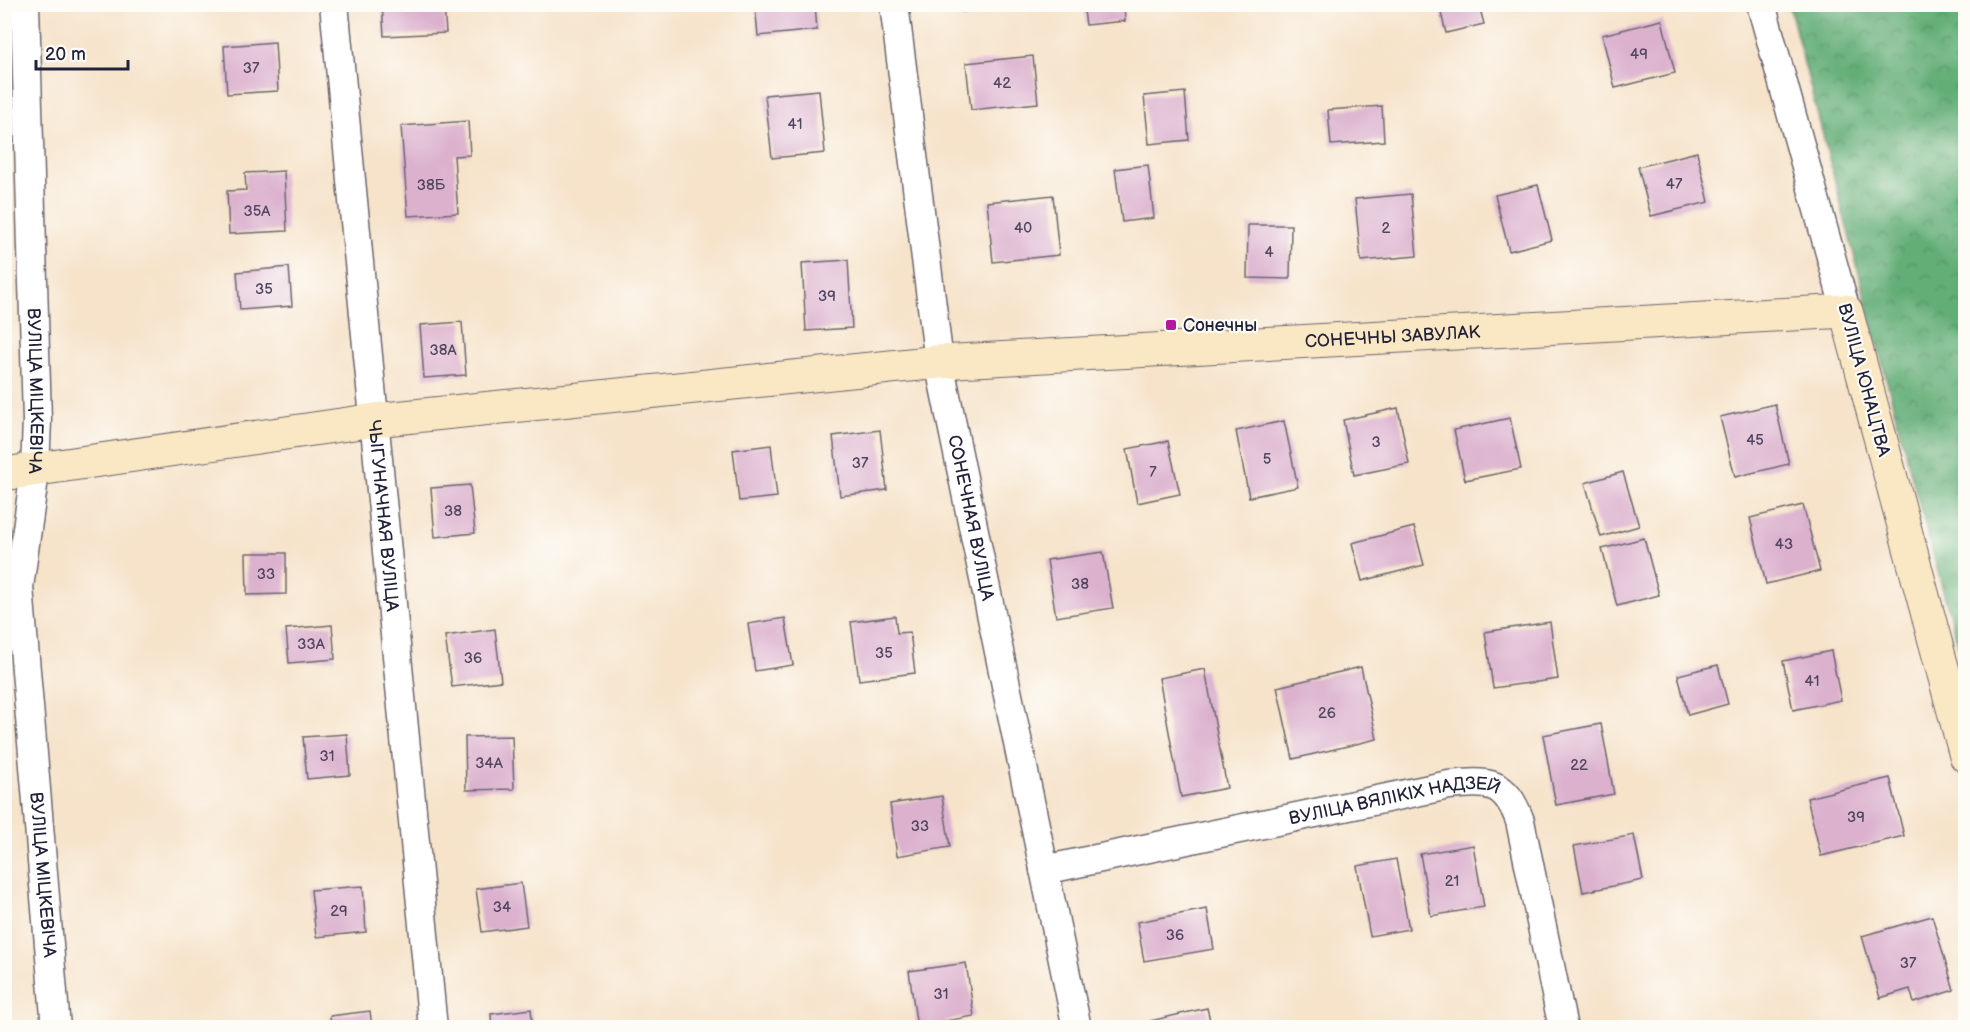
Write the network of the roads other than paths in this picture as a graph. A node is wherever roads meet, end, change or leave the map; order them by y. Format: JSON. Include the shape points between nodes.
{"nodes":[{"id":1,"x":25,"y":4,"type":"edge"},
{"id":2,"x":334,"y":4,"type":"edge"},
{"id":3,"x":894,"y":4,"type":"edge"},
{"id":4,"x":1761,"y":4,"type":"edge"},
{"id":5,"x":1846,"y":311,"type":"junction"},
{"id":6,"x":939,"y":362,"type":"junction"},
{"id":7,"x":375,"y":420,"type":"junction"},
{"id":8,"x":20,"y":472,"type":"edge"},
{"id":9,"x":1965,"y":756,"type":"edge"},
{"id":10,"x":1044,"y":870,"type":"junction"},
{"id":11,"x":56,"y":1028,"type":"edge"},
{"id":12,"x":433,"y":1028,"type":"edge"},
{"id":13,"x":1077,"y":1028,"type":"edge"},
{"id":14,"x":1563,"y":1028,"type":"edge"}],
"edges":[{"from":1,"to":8,"type":"street","name":"ВУЛІЦА МІЦКЕВІЧА","via":[[37,420]]},
{"from":2,"to":7,"type":"street","name":"ЧЫГУНАЧНАЯ ВУЛІЦА"},
{"from":3,"to":6,"type":"street","name":"СОНЕЧНАЯ ВУЛІЦА"},
{"from":4,"to":5,"type":"street","name":"ВУЛІЦА ЮНАЦТВА"},
{"from":5,"to":6,"type":"street","name":"СОНЕЧНЫ ЗАВУЛАК"},
{"from":5,"to":9,"type":"street","name":"ВУЛІЦА ЮНАЦТВА"},
{"from":6,"to":7,"type":"street","name":"СОНЕЧНЫ ЗАВУЛАК"},
{"from":6,"to":10,"type":"street","name":"СОНЕЧНАЯ ВУЛІЦА"},
{"from":7,"to":8,"type":"street","name":"СОНЕЧНЫ ЗАВУЛАК"},
{"from":7,"to":12,"type":"street","name":"ЧЫГУНАЧНАЯ ВУЛІЦА"},
{"from":8,"to":11,"type":"street","name":"ВУЛІЦА МІЦКЕВІЧА","via":[[19,587]]},
{"from":10,"to":13,"type":"street","name":"СОНЕЧНАЯ ВУЛІЦА"},
{"from":10,"to":14,"type":"street","name":"ВУЛІЦА ВЯЛІКІХ НАДЗЕЙ","via":[[1449,785],[1478,782],[1499,786],[1513,801],[1520,821]]}]}
